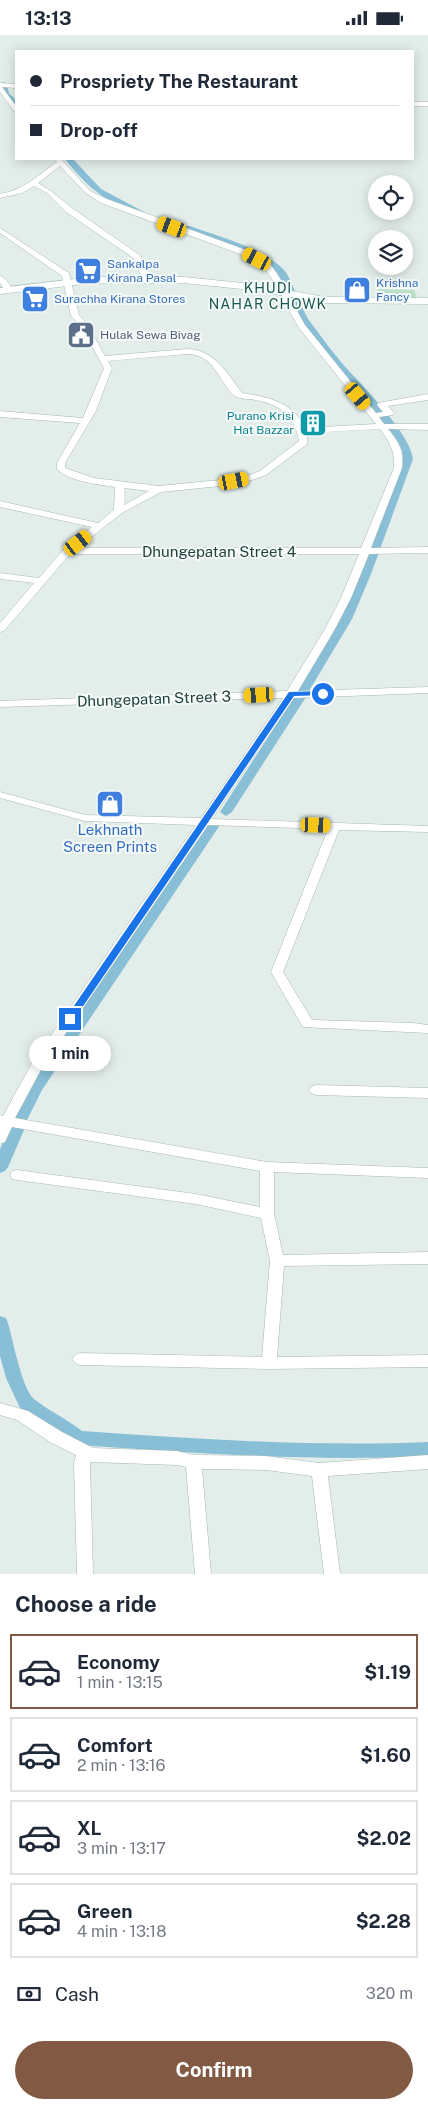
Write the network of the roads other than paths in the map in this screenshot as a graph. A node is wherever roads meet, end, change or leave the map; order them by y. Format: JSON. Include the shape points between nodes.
{"nodes":[{"id":1,"x":0,"y":85,"type":"edge"},
{"id":2,"x":15,"y":86,"type":"edge"},
{"id":3,"x":0,"y":89,"type":"edge"},
{"id":4,"x":414,"y":104,"type":"edge"},
{"id":5,"x":428,"y":104,"type":"edge"},
{"id":6,"x":15,"y":109,"type":"edge"},
{"id":7,"x":59,"y":160,"type":"edge"},
{"id":8,"x":35,"y":183,"type":"junction"},
{"id":9,"x":0,"y":196,"type":"edge"},
{"id":10,"x":0,"y":230,"type":"edge"},
{"id":11,"x":0,"y":278,"type":"edge"},
{"id":12,"x":146,"y":279,"type":"junction"},
{"id":13,"x":69,"y":283,"type":"junction"},
{"id":14,"x":4,"y":291,"type":"edge"},
{"id":15,"x":287,"y":293,"type":"junction"},
{"id":16,"x":428,"y":301,"type":"edge"},
{"id":17,"x":103,"y":359,"type":"junction"},
{"id":18,"x":428,"y":397,"type":"edge"},
{"id":19,"x":0,"y":414,"type":"edge"},
{"id":20,"x":373,"y":416,"type":"junction"},
{"id":21,"x":86,"y":421,"type":"junction"},
{"id":22,"x":381,"y":427,"type":"junction"},
{"id":23,"x":428,"y":427,"type":"edge"},
{"id":24,"x":303,"y":431,"type":"junction"},
{"id":25,"x":120,"y":484,"type":"junction"},
{"id":26,"x":159,"y":489,"type":"junction"},
{"id":27,"x":0,"y":504,"type":"edge"},
{"id":28,"x":119,"y":511,"type":"junction"},
{"id":29,"x":100,"y":526,"type":"junction"},
{"id":30,"x":428,"y":550,"type":"edge"},
{"id":31,"x":67,"y":551,"type":"junction"},
{"id":32,"x":371,"y":551,"type":"junction"},
{"id":33,"x":0,"y":576,"type":"edge"},
{"id":34,"x":40,"y":581,"type":"junction"},
{"id":35,"x":0,"y":629,"type":"edge"},
{"id":36,"x":428,"y":690,"type":"edge"},
{"id":37,"x":292,"y":693,"type":"junction"},
{"id":38,"x":0,"y":704,"type":"edge"},
{"id":39,"x":0,"y":795,"type":"edge"},
{"id":40,"x":205,"y":821,"type":"junction"},
{"id":41,"x":335,"y":825,"type":"junction"},
{"id":42,"x":428,"y":829,"type":"edge"},
{"id":43,"x":428,"y":1029,"type":"edge"},
{"id":44,"x":316,"y":1090,"type":"dead end"},
{"id":45,"x":428,"y":1093,"type":"edge"},
{"id":46,"x":3,"y":1121,"type":"edge"},
{"id":47,"x":0,"y":1139,"type":"edge"},
{"id":48,"x":267,"y":1167,"type":"junction"},
{"id":49,"x":428,"y":1173,"type":"edge"},
{"id":50,"x":17,"y":1175,"type":"dead end"},
{"id":51,"x":267,"y":1214,"type":"junction"},
{"id":52,"x":428,"y":1258,"type":"edge"},
{"id":53,"x":277,"y":1261,"type":"junction"},
{"id":54,"x":80,"y":1359,"type":"dead end"},
{"id":55,"x":428,"y":1361,"type":"edge"},
{"id":56,"x":269,"y":1363,"type":"junction"},
{"id":57,"x":1,"y":1406,"type":"edge"},
{"id":58,"x":91,"y":1455,"type":"junction"},
{"id":59,"x":194,"y":1462,"type":"junction"},
{"id":60,"x":428,"y":1462,"type":"edge"},
{"id":61,"x":319,"y":1470,"type":"junction"},
{"id":62,"x":85,"y":1574,"type":"edge"},
{"id":63,"x":203,"y":1574,"type":"edge"},
{"id":64,"x":332,"y":1574,"type":"edge"}],
"edges":[{"from":1,"to":2,"type":"street"},
{"from":3,"to":6,"type":"street"},
{"from":4,"to":5,"type":"street"},
{"from":7,"to":8,"type":"street"},
{"from":7,"to":15,"type":"street","via":[[88,192],[104,201],[257,259],[268,267]]},
{"from":8,"to":9,"type":"street","via":[[24,190]]},
{"from":8,"to":12,"type":"street","via":[[138,258]]},
{"from":10,"to":13,"type":"street","via":[[66,275]]},
{"from":11,"to":14,"type":"street"},
{"from":12,"to":13,"type":"main road"},
{"from":12,"to":15,"type":"main road","via":[[184,280]]},
{"from":13,"to":14,"type":"main road"},
{"from":13,"to":17,"type":"street","via":[[75,316],[83,323]]},
{"from":15,"to":16,"type":"main road","via":[[325,300]]},
{"from":15,"to":20,"type":"street","via":[[288,302],[302,326]]},
{"from":17,"to":21,"type":"street","via":[[108,368]]},
{"from":17,"to":24,"type":"street","via":[[194,351],[204,354],[239,395],[282,406],[296,417]]},
{"from":18,"to":20,"type":"street","via":[[382,405],[390,413]]},
{"from":19,"to":21,"type":"street"},
{"from":20,"to":22,"type":"street"},
{"from":21,"to":25,"type":"street","via":[[61,463],[61,469],[66,473]]},
{"from":22,"to":23,"type":"street"},
{"from":22,"to":24,"type":"street"},
{"from":22,"to":32,"type":"street","via":[[392,439],[399,455],[398,469]]},
{"from":24,"to":26,"type":"street","via":[[304,443],[263,473],[220,483]]},
{"from":25,"to":26,"type":"street"},
{"from":25,"to":28,"type":"street"},
{"from":26,"to":28,"type":"street"},
{"from":27,"to":29,"type":"street"},
{"from":28,"to":29,"type":"street"},
{"from":29,"to":31,"type":"street"},
{"from":30,"to":32,"type":"street","name":"Dhungepatan Street 4"},
{"from":31,"to":32,"type":"street","name":"Dhungepatan Street 4"},
{"from":31,"to":34,"type":"street"},
{"from":32,"to":37,"type":"street"},
{"from":33,"to":34,"type":"street"},
{"from":34,"to":35,"type":"street"},
{"from":36,"to":37,"type":"street","name":"Dhungepatan Street 3"},
{"from":37,"to":38,"type":"street","name":"Dhungepatan Street 3"},
{"from":37,"to":40,"type":"street"},
{"from":39,"to":40,"type":"street","via":[[85,818]]},
{"from":40,"to":41,"type":"street"},
{"from":40,"to":46,"type":"street","via":[[37,1066]]},
{"from":41,"to":42,"type":"street"},
{"from":41,"to":43,"type":"street","via":[[277,972],[308,1023]]},
{"from":44,"to":45,"type":"street"},
{"from":46,"to":47,"type":"street"},
{"from":46,"to":48,"type":"street"},
{"from":48,"to":49,"type":"street"},
{"from":48,"to":51,"type":"street"},
{"from":50,"to":51,"type":"street","via":[[196,1199]]},
{"from":51,"to":53,"type":"street"},
{"from":52,"to":53,"type":"street"},
{"from":53,"to":56,"type":"street"},
{"from":54,"to":56,"type":"street"},
{"from":55,"to":56,"type":"street"},
{"from":57,"to":58,"type":"street","via":[[31,1419]]},
{"from":58,"to":59,"type":"street","via":[[177,1458]]},
{"from":58,"to":62,"type":"street","via":[[83,1458],[82,1464]]},
{"from":59,"to":61,"type":"street","via":[[266,1463]]},
{"from":59,"to":63,"type":"street"},
{"from":60,"to":61,"type":"street"},
{"from":61,"to":64,"type":"street"}]}
